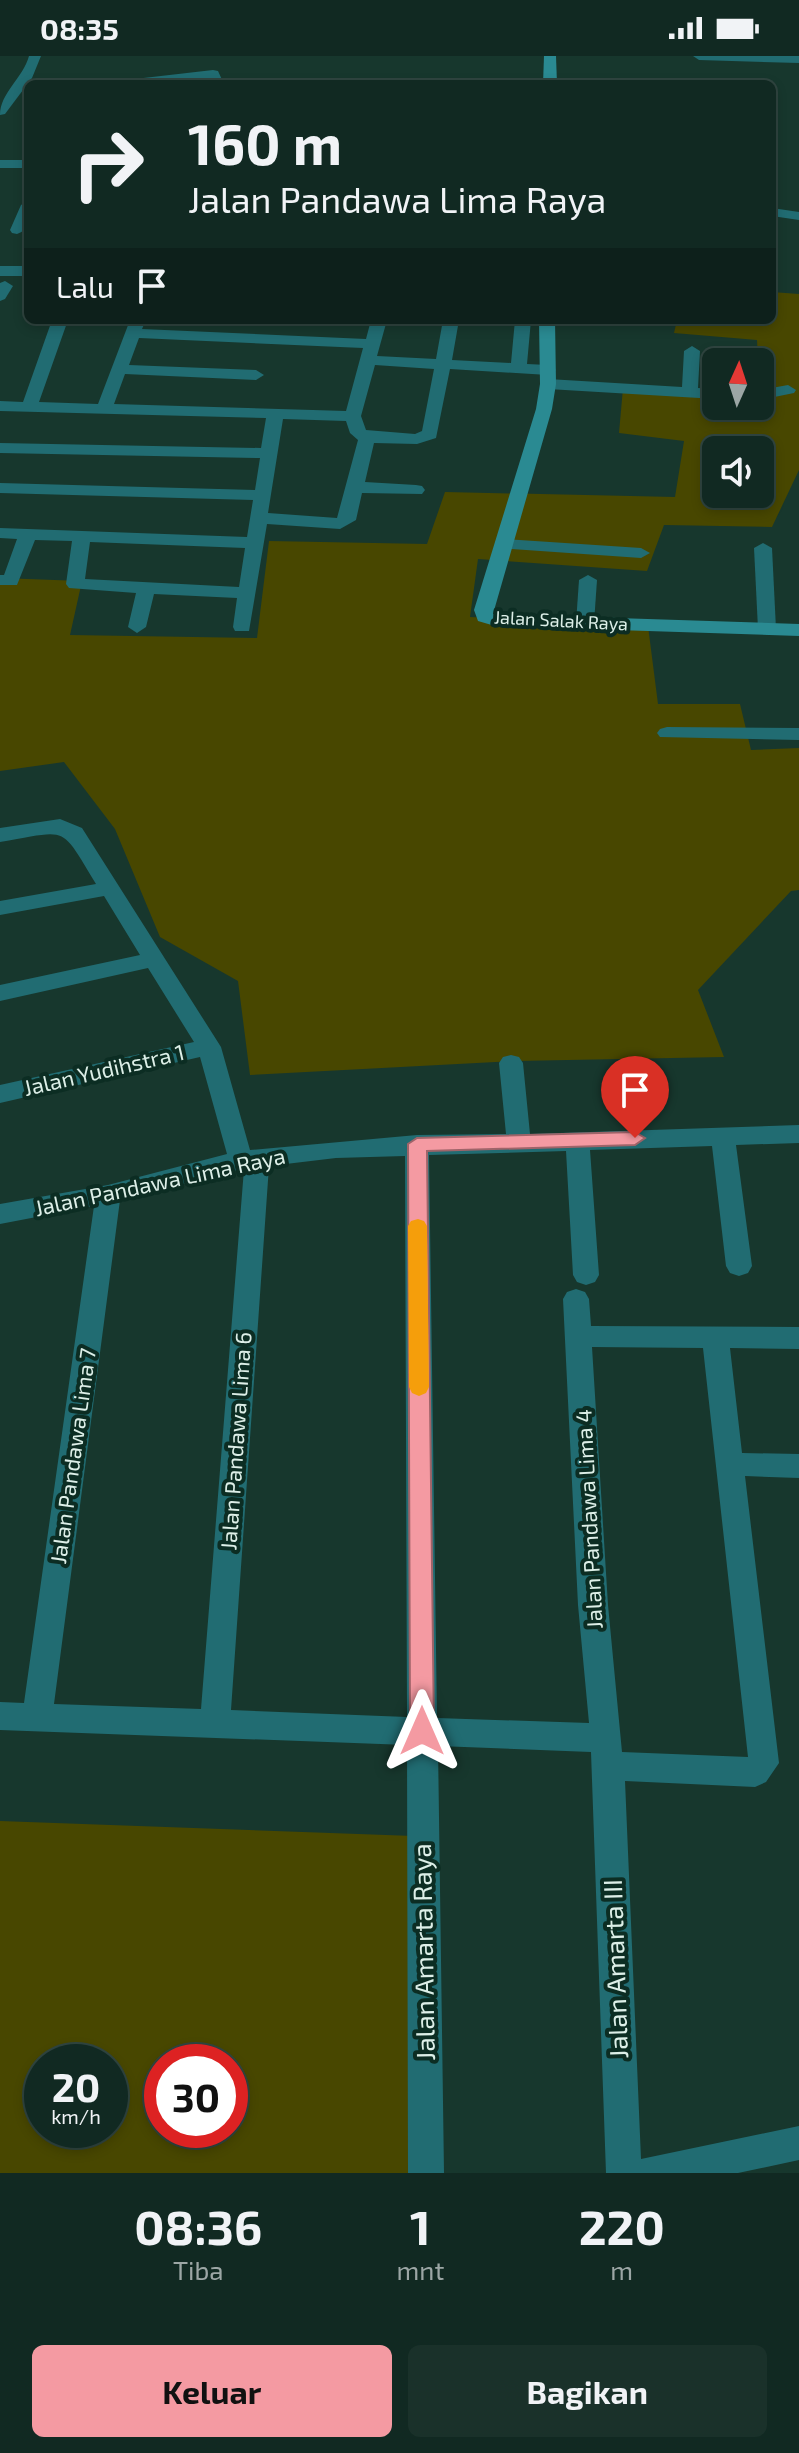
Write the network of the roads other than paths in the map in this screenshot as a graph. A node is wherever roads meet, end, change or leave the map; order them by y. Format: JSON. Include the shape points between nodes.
{"nodes":[{"id":1,"x":550,"y":56,"type":"edge"},
{"id":2,"x":699,"y":56,"type":"edge"},
{"id":3,"x":31,"y":57,"type":"edge"},
{"id":4,"x":799,"y":59,"type":"edge"},
{"id":5,"x":27,"y":80,"type":"edge"},
{"id":6,"x":161,"y":80,"type":"edge"},
{"id":7,"x":215,"y":80,"type":"edge"},
{"id":8,"x":550,"y":80,"type":"edge"},
{"id":9,"x":24,"y":85,"type":"edge"},
{"id":10,"x":0,"y":86,"type":"edge"},
{"id":11,"x":24,"y":86,"type":"edge"},
{"id":12,"x":0,"y":111,"type":"edge"},
{"id":13,"x":0,"y":164,"type":"edge"},
{"id":14,"x":24,"y":164,"type":"edge"},
{"id":15,"x":776,"y":213,"type":"edge"},
{"id":16,"x":24,"y":214,"type":"edge"},
{"id":17,"x":799,"y":216,"type":"edge"},
{"id":18,"x":17,"y":230,"type":"dead end"},
{"id":19,"x":24,"y":273,"type":"edge"},
{"id":20,"x":2,"y":284,"type":"edge"},
{"id":21,"x":59,"y":324,"type":"edge"},
{"id":22,"x":378,"y":324,"type":"edge"},
{"id":23,"x":450,"y":324,"type":"edge"},
{"id":24,"x":523,"y":324,"type":"edge"},
{"id":25,"x":547,"y":324,"type":"edge"},
{"id":26,"x":136,"y":326,"type":"edge"},
{"id":27,"x":692,"y":351,"type":"dead end"},
{"id":28,"x":369,"y":352,"type":"junction"},
{"id":29,"x":444,"y":365,"type":"junction"},
{"id":30,"x":120,"y":369,"type":"junction"},
{"id":31,"x":519,"y":369,"type":"junction"},
{"id":32,"x":256,"y":376,"type":"junction"},
{"id":33,"x":548,"y":377,"type":"junction"},
{"id":34,"x":788,"y":390,"type":"dead end"},
{"id":35,"x":690,"y":392,"type":"junction"},
{"id":36,"x":774,"y":392,"type":"edge"},
{"id":37,"x":702,"y":393,"type":"edge"},
{"id":38,"x":0,"y":406,"type":"edge"},
{"id":39,"x":29,"y":407,"type":"junction"},
{"id":40,"x":104,"y":409,"type":"junction"},
{"id":41,"x":275,"y":414,"type":"junction"},
{"id":42,"x":353,"y":416,"type":"junction"},
{"id":43,"x":367,"y":438,"type":"junction"},
{"id":44,"x":0,"y":448,"type":"edge"},
{"id":45,"x":267,"y":453,"type":"junction"},
{"id":46,"x":83,"y":470,"type":"junction"},
{"id":47,"x":354,"y":487,"type":"junction"},
{"id":48,"x":0,"y":488,"type":"edge"},
{"id":49,"x":416,"y":490,"type":"dead end"},
{"id":50,"x":261,"y":495,"type":"junction"},
{"id":51,"x":258,"y":518,"type":"junction"},
{"id":52,"x":0,"y":533,"type":"edge"},
{"id":53,"x":28,"y":533,"type":"junction"},
{"id":54,"x":82,"y":536,"type":"junction"},
{"id":55,"x":254,"y":543,"type":"junction"},
{"id":56,"x":505,"y":544,"type":"junction"},
{"id":57,"x":763,"y":548,"type":"dead end"},
{"id":58,"x":641,"y":553,"type":"dead end"},
{"id":59,"x":0,"y":580,"type":"edge"},
{"id":60,"x":588,"y":580,"type":"dead end"},
{"id":61,"x":146,"y":587,"type":"junction"},
{"id":62,"x":247,"y":593,"type":"junction"},
{"id":63,"x":585,"y":623,"type":"junction"},
{"id":64,"x":137,"y":627,"type":"dead end"},
{"id":65,"x":242,"y":627,"type":"dead end"},
{"id":66,"x":767,"y":629,"type":"junction"},
{"id":67,"x":799,"y":630,"type":"edge"},
{"id":68,"x":667,"y":733,"type":"dead end"},
{"id":69,"x":799,"y":734,"type":"edge"},
{"id":70,"x":0,"y":835,"type":"edge"},
{"id":71,"x":111,"y":888,"type":"junction"},
{"id":72,"x":0,"y":908,"type":"edge"},
{"id":73,"x":156,"y":959,"type":"junction"},
{"id":74,"x":0,"y":993,"type":"edge"},
{"id":75,"x":209,"y":1047,"type":"junction"},
{"id":76,"x":511,"y":1063,"type":"dead end"},
{"id":77,"x":0,"y":1094,"type":"edge"},
{"id":78,"x":799,"y":1134,"type":"edge"},
{"id":79,"x":723,"y":1136,"type":"junction"},
{"id":80,"x":577,"y":1140,"type":"junction"},
{"id":81,"x":519,"y":1142,"type":"junction"},
{"id":82,"x":417,"y":1144,"type":"junction"},
{"id":83,"x":249,"y":1159,"type":"junction"},
{"id":84,"x":108,"y":1194,"type":"junction"},
{"id":85,"x":1,"y":1213,"type":"edge"},
{"id":86,"x":739,"y":1266,"type":"dead end"},
{"id":87,"x":579,"y":1336,"type":"junction"},
{"id":88,"x":715,"y":1337,"type":"junction"},
{"id":89,"x":799,"y":1338,"type":"edge"},
{"id":90,"x":728,"y":1464,"type":"junction"},
{"id":91,"x":799,"y":1466,"type":"edge"},
{"id":92,"x":0,"y":1716,"type":"edge"},
{"id":93,"x":37,"y":1718,"type":"junction"},
{"id":94,"x":215,"y":1724,"type":"junction"},
{"id":95,"x":422,"y":1731,"type":"junction"},
{"id":96,"x":607,"y":1752,"type":"junction"},
{"id":97,"x":799,"y":2143,"type":"edge"},
{"id":98,"x":426,"y":2173,"type":"edge"},
{"id":99,"x":624,"y":2173,"type":"edge"},
{"id":100,"x":653,"y":2173,"type":"edge"}],
"edges":[{"from":1,"to":8,"type":"street"},
{"from":2,"to":4,"type":"street"},
{"from":3,"to":5,"type":"street","via":[[34,66]]},
{"from":6,"to":7,"type":"street","via":[[213,74]]},
{"from":9,"to":10,"type":"street"},
{"from":11,"to":12,"type":"street"},
{"from":13,"to":14,"type":"street"},
{"from":15,"to":17,"type":"street"},
{"from":16,"to":18,"type":"street"},
{"from":19,"to":20,"type":"street"},
{"from":21,"to":39,"type":"street"},
{"from":22,"to":28,"type":"street"},
{"from":23,"to":29,"type":"street"},
{"from":24,"to":31,"type":"street"},
{"from":25,"to":33,"type":"street","name":"Jalan Salak Raya"},
{"from":26,"to":30,"type":"street"},
{"from":26,"to":32,"type":"street"},
{"from":27,"to":35,"type":"street"},
{"from":28,"to":29,"type":"street"},
{"from":28,"to":32,"type":"street"},
{"from":28,"to":42,"type":"street"},
{"from":29,"to":31,"type":"street"},
{"from":29,"to":43,"type":"street","via":[[427,438]]},
{"from":30,"to":32,"type":"street"},
{"from":30,"to":40,"type":"street"},
{"from":31,"to":33,"type":"street"},
{"from":32,"to":40,"type":"street"},
{"from":32,"to":41,"type":"street"},
{"from":33,"to":35,"type":"street"},
{"from":33,"to":56,"type":"street","name":"Jalan Salak Raya","via":[[534,451]]},
{"from":34,"to":36,"type":"street"},
{"from":35,"to":37,"type":"street"},
{"from":38,"to":39,"type":"street"},
{"from":39,"to":40,"type":"street"},
{"from":41,"to":42,"type":"street"},
{"from":41,"to":45,"type":"street"},
{"from":42,"to":43,"type":"street","via":[[358,433]]},
{"from":43,"to":47,"type":"street"},
{"from":44,"to":46,"type":"street"},
{"from":45,"to":46,"type":"street"},
{"from":45,"to":50,"type":"street"},
{"from":46,"to":48,"type":"street"},
{"from":46,"to":50,"type":"street"},
{"from":47,"to":49,"type":"street"},
{"from":47,"to":51,"type":"street","via":[[347,520],[340,524]]},
{"from":50,"to":51,"type":"street"},
{"from":51,"to":55,"type":"street"},
{"from":52,"to":53,"type":"street"},
{"from":53,"to":54,"type":"street"},
{"from":53,"to":59,"type":"street","via":[[11,581]]},
{"from":54,"to":55,"type":"street"},
{"from":54,"to":61,"type":"street","via":[[75,584]]},
{"from":55,"to":62,"type":"street"},
{"from":56,"to":58,"type":"street"},
{"from":56,"to":63,"type":"street","name":"Jalan Salak Raya","via":[[485,617]]},
{"from":57,"to":66,"type":"street"},
{"from":60,"to":63,"type":"street"},
{"from":61,"to":62,"type":"street"},
{"from":61,"to":64,"type":"street"},
{"from":62,"to":65,"type":"street"},
{"from":63,"to":66,"type":"street","name":"Jalan Salak Raya"},
{"from":66,"to":67,"type":"street","name":"Jalan Salak Raya"},
{"from":68,"to":69,"type":"street"},
{"from":70,"to":71,"type":"street","via":[[60,826],[75,833]]},
{"from":71,"to":72,"type":"street"},
{"from":71,"to":73,"type":"street"},
{"from":73,"to":74,"type":"street"},
{"from":73,"to":75,"type":"street"},
{"from":75,"to":77,"type":"street","name":"Jalan Yudihstra 1"},
{"from":75,"to":83,"type":"street"},
{"from":76,"to":81,"type":"street"},
{"from":78,"to":79,"type":"street","name":"Jalan Pandawa Lima Raya"},
{"from":79,"to":80,"type":"street","name":"Jalan Pandawa Lima Raya"},
{"from":79,"to":86,"type":"street"},
{"from":80,"to":81,"type":"street","name":"Jalan Pandawa Lima Raya"},
{"from":80,"to":87,"type":"street","name":"Jalan Pandawa Lima 4"},
{"from":81,"to":82,"type":"street","name":"Jalan Pandawa Lima Raya"},
{"from":82,"to":83,"type":"street","name":"Jalan Pandawa Lima Raya"},
{"from":82,"to":95,"type":"street","name":"Jalan Amarta Raya"},
{"from":83,"to":84,"type":"street","name":"Jalan Pandawa Lima Raya"},
{"from":83,"to":94,"type":"street","name":"Jalan Pandawa Lima 6"},
{"from":84,"to":85,"type":"street","name":"Jalan Pandawa Lima Raya"},
{"from":84,"to":93,"type":"street","name":"Jalan Pandawa Lima 7"},
{"from":87,"to":88,"type":"street"},
{"from":87,"to":96,"type":"street","name":"Jalan Pandawa Lima 4","via":[[593,1605]]},
{"from":88,"to":89,"type":"street"},
{"from":88,"to":90,"type":"street"},
{"from":90,"to":91,"type":"street"},
{"from":90,"to":96,"type":"street","via":[[764,1763],[755,1772]]},
{"from":92,"to":93,"type":"street"},
{"from":93,"to":94,"type":"street"},
{"from":94,"to":95,"type":"street"},
{"from":95,"to":96,"type":"street"},
{"from":95,"to":98,"type":"street","name":"Jalan Amarta Raya"},
{"from":96,"to":99,"type":"street","name":"Jalan Amarta III"},
{"from":97,"to":100,"type":"street"}]}
